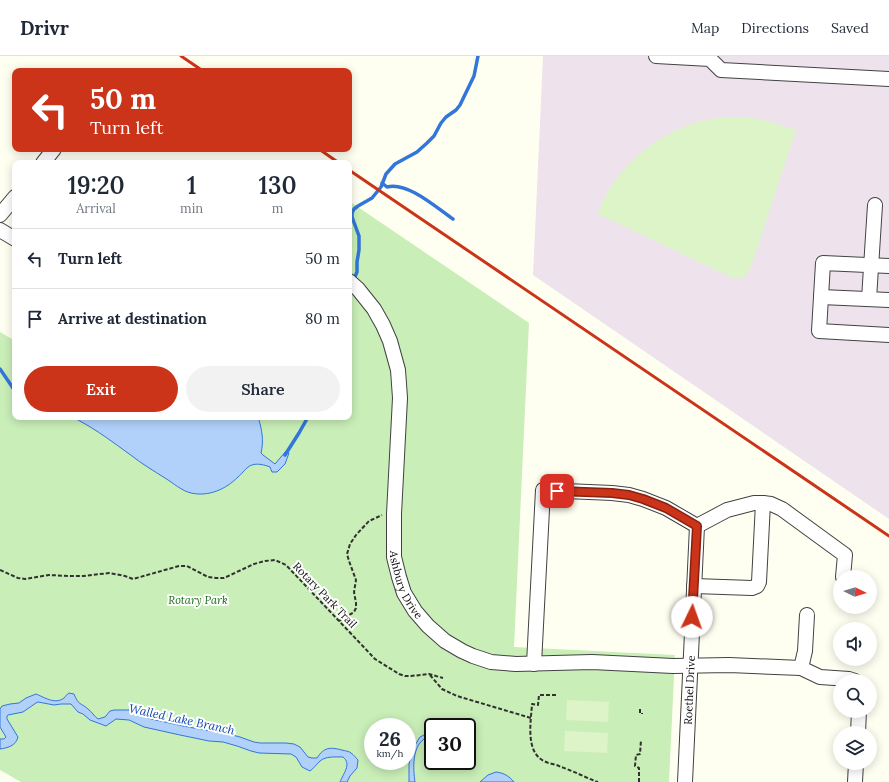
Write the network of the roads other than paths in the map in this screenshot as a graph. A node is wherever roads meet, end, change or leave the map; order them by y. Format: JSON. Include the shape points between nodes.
{"nodes":[{"id":1,"x":656,"y":56,"type":"edge"},
{"id":2,"x":889,"y":79,"type":"edge"},
{"id":3,"x":52,"y":152,"type":"edge"},
{"id":4,"x":45,"y":160,"type":"edge"},
{"id":5,"x":12,"y":201,"type":"edge"},
{"id":6,"x":874,"y":205,"type":"dead end"},
{"id":7,"x":0,"y":215,"type":"edge"},
{"id":8,"x":0,"y":230,"type":"edge"},
{"id":9,"x":12,"y":238,"type":"edge"},
{"id":10,"x":871,"y":266,"type":"junction"},
{"id":11,"x":889,"y":266,"type":"edge"},
{"id":12,"x":353,"y":285,"type":"edge"},
{"id":13,"x":821,"y":297,"type":"junction"},
{"id":14,"x":869,"y":299,"type":"junction"},
{"id":15,"x":889,"y":300,"type":"edge"},
{"id":16,"x":889,"y":335,"type":"edge"},
{"id":17,"x":763,"y":503,"type":"junction"},
{"id":18,"x":697,"y":526,"type":"junction"},
{"id":19,"x":843,"y":570,"type":"edge"},
{"id":20,"x":694,"y":586,"type":"junction"},
{"id":21,"x":807,"y":615,"type":"dead end"},
{"id":22,"x":534,"y":664,"type":"junction"},
{"id":23,"x":690,"y":666,"type":"junction"},
{"id":24,"x":801,"y":668,"type":"junction"},
{"id":25,"x":833,"y":678,"type":"edge"},
{"id":26,"x":856,"y":770,"type":"edge"},
{"id":27,"x":685,"y":782,"type":"edge"},
{"id":28,"x":855,"y":782,"type":"edge"}],
"edges":[{"from":1,"to":2,"type":"street","via":[[710,59],[721,70]]},
{"from":3,"to":4,"type":"street"},
{"from":5,"to":7,"type":"street"},
{"from":6,"to":10,"type":"street"},
{"from":8,"to":9,"type":"street"},
{"from":10,"to":11,"type":"street"},
{"from":10,"to":13,"type":"street","via":[[823,263]]},
{"from":10,"to":14,"type":"street"},
{"from":12,"to":22,"type":"street","name":"Ashbury Drive","via":[[374,309],[383,325],[398,370],[400,398],[394,557],[404,593],[428,626],[462,652],[491,662]]},
{"from":13,"to":14,"type":"street"},
{"from":13,"to":16,"type":"street","via":[[819,331]]},
{"from":14,"to":15,"type":"street"},
{"from":17,"to":18,"type":"street","via":[[727,510]]},
{"from":17,"to":19,"type":"street","via":[[782,509],[844,555]]},
{"from":17,"to":20,"type":"street","via":[[757,586]]},
{"from":18,"to":20,"type":"street","name":"Roethel Drive"},
{"from":18,"to":22,"type":"street","via":[[666,508],[629,495],[543,490]]},
{"from":20,"to":23,"type":"street","name":"Roethel Drive"},
{"from":21,"to":24,"type":"street","via":[[806,651]]},
{"from":22,"to":23,"type":"street","name":"Ashbury Drive","via":[[592,662]]},
{"from":23,"to":24,"type":"street","name":"Ashbury Drive"},
{"from":23,"to":27,"type":"street","name":"Roethel Drive"},
{"from":24,"to":25,"type":"street","via":[[820,677]]},
{"from":26,"to":28,"type":"street"}]}
